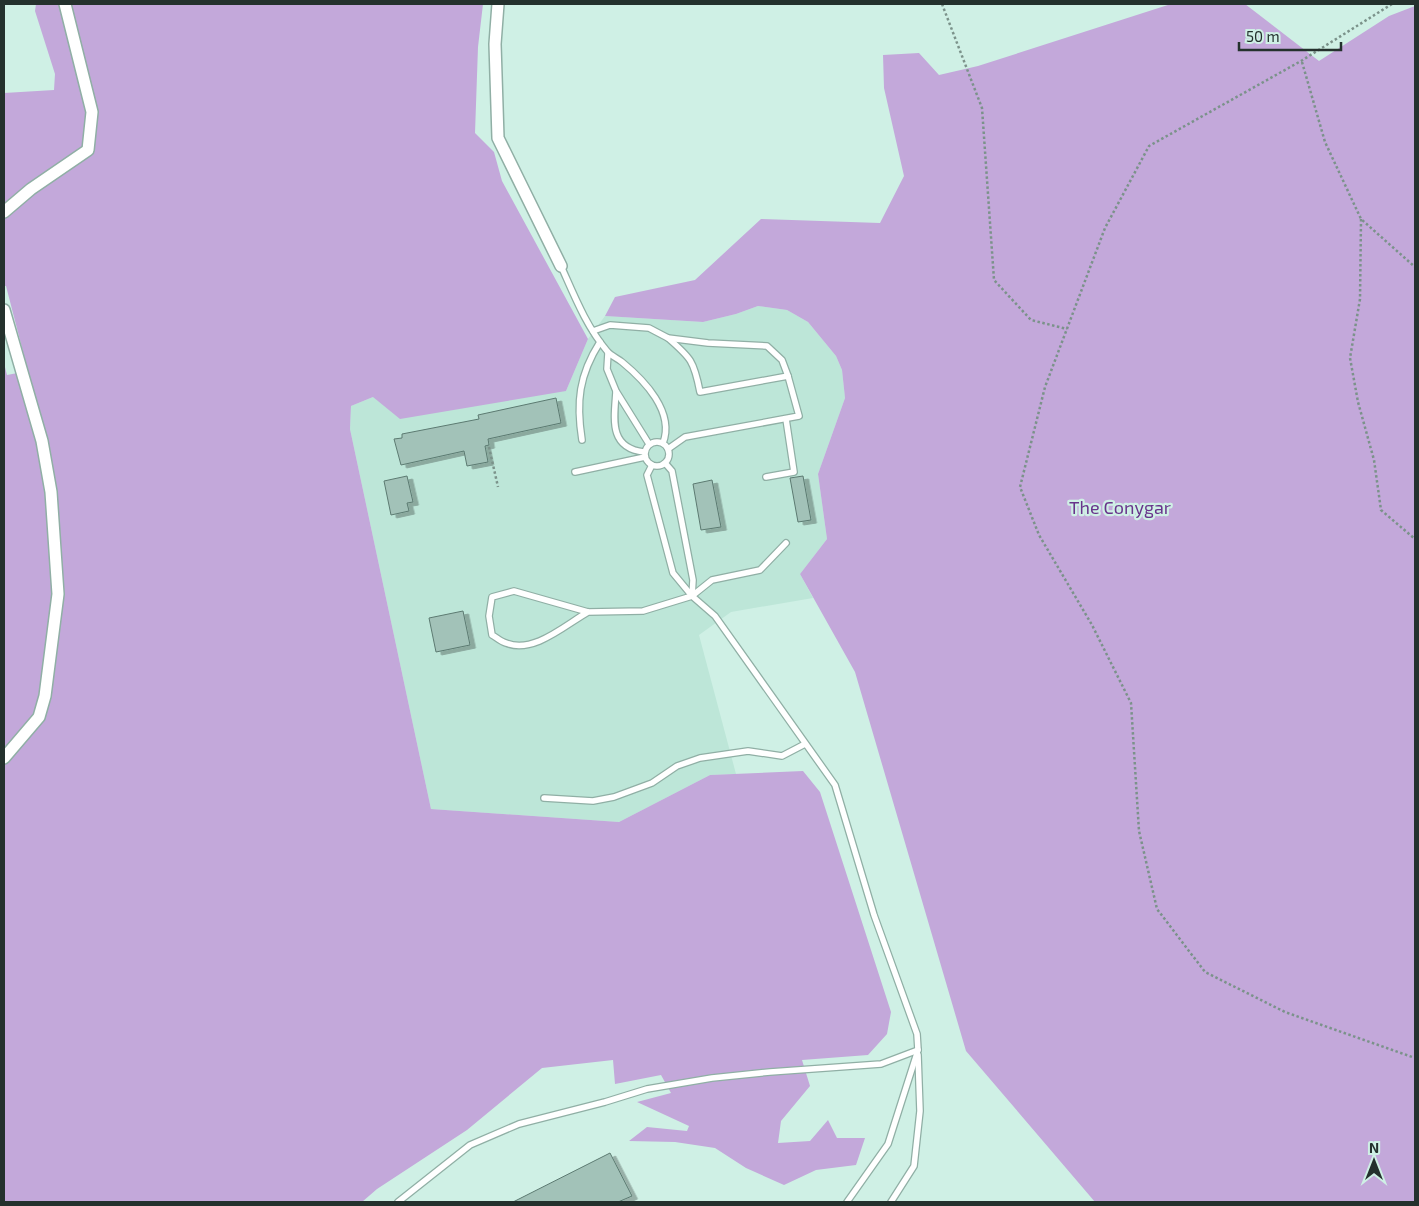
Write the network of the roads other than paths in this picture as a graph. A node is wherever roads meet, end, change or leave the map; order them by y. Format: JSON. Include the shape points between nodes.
{"nodes":[{"id":1,"x":65,"y":4,"type":"edge"},
{"id":2,"x":498,"y":4,"type":"edge"},
{"id":3,"x":4,"y":212,"type":"edge"},
{"id":4,"x":561,"y":266,"type":"joint"},
{"id":5,"x":4,"y":310,"type":"edge"},
{"id":6,"x":593,"y":331,"type":"junction"},
{"id":7,"x":668,"y":338,"type":"junction"},
{"id":8,"x":600,"y":342,"type":"junction"},
{"id":9,"x":608,"y":353,"type":"junction"},
{"id":10,"x":788,"y":376,"type":"junction"},
{"id":11,"x":616,"y":391,"type":"junction"},
{"id":12,"x":786,"y":419,"type":"junction"},
{"id":13,"x":582,"y":440,"type":"dead end"},
{"id":14,"x":663,"y":443,"type":"junction"},
{"id":15,"x":649,"y":444,"type":"junction"},
{"id":16,"x":668,"y":449,"type":"junction"},
{"id":17,"x":645,"y":455,"type":"junction"},
{"id":18,"x":665,"y":463,"type":"junction"},
{"id":19,"x":652,"y":465,"type":"junction"},
{"id":20,"x":575,"y":472,"type":"dead end"},
{"id":21,"x":766,"y":477,"type":"dead end"},
{"id":22,"x":786,"y":543,"type":"dead end"},
{"id":23,"x":692,"y":596,"type":"junction"},
{"id":24,"x":588,"y":612,"type":"junction"},
{"id":25,"x":806,"y":744,"type":"junction"},
{"id":26,"x":4,"y":758,"type":"edge"},
{"id":27,"x":544,"y":798,"type":"dead end"},
{"id":28,"x":918,"y":1050,"type":"junction"},
{"id":29,"x":398,"y":1202,"type":"edge"},
{"id":30,"x":848,"y":1202,"type":"edge"},
{"id":31,"x":891,"y":1202,"type":"edge"}],
"edges":[{"from":1,"to":3,"type":"street","via":[[92,112],[88,150]]},
{"from":2,"to":4,"type":"street","via":[[495,44],[498,138]]},
{"from":4,"to":6,"type":"lane"},
{"from":5,"to":26,"type":"street","via":[[42,441],[51,492],[58,594],[48,677],[39,717]]},
{"from":6,"to":7,"type":"lane","via":[[610,325],[649,328]]},
{"from":6,"to":8,"type":"lane"},
{"from":7,"to":10,"type":"lane","via":[[767,346],[782,360]]},
{"from":7,"to":10,"type":"lane","via":[[688,355],[700,392]]},
{"from":8,"to":9,"type":"lane"},
{"from":8,"to":13,"type":"lane","via":[[592,354],[580,392],[578,411]]},
{"from":9,"to":11,"type":"lane","via":[[608,369]]},
{"from":9,"to":14,"type":"lane","via":[[620,360],[651,390],[667,426]]},
{"from":10,"to":12,"type":"lane","via":[[799,416]]},
{"from":11,"to":15,"type":"lane"},
{"from":11,"to":17,"type":"lane","via":[[614,418],[618,439],[624,447]]},
{"from":12,"to":16,"type":"lane","via":[[684,438]]},
{"from":12,"to":21,"type":"lane","via":[[794,472]]},
{"from":14,"to":15,"type":"lane"},
{"from":14,"to":16,"type":"lane"},
{"from":15,"to":17,"type":"lane"},
{"from":16,"to":18,"type":"lane"},
{"from":17,"to":19,"type":"lane"},
{"from":17,"to":20,"type":"lane"},
{"from":18,"to":19,"type":"lane"},
{"from":18,"to":23,"type":"lane","via":[[672,471],[693,580]]},
{"from":19,"to":23,"type":"lane","via":[[646,475],[673,573]]},
{"from":22,"to":23,"type":"lane","via":[[760,570],[712,580]]},
{"from":23,"to":24,"type":"lane","via":[[643,610]]},
{"from":23,"to":25,"type":"lane","via":[[715,616]]},
{"from":24,"to":24,"type":"lane","via":[[514,591],[492,597],[489,616],[492,635],[506,644],[523,645],[540,641]]},
{"from":25,"to":27,"type":"lane","via":[[782,756],[748,751],[700,758],[677,766],[652,783],[614,797],[593,801]]},
{"from":25,"to":28,"type":"lane","via":[[835,785],[874,915],[917,1034]]},
{"from":28,"to":29,"type":"lane","via":[[881,1064],[760,1073],[647,1089],[519,1124],[470,1144]]},
{"from":28,"to":30,"type":"lane","via":[[888,1144]]},
{"from":28,"to":31,"type":"lane","via":[[920,1111],[914,1166]]}]}
